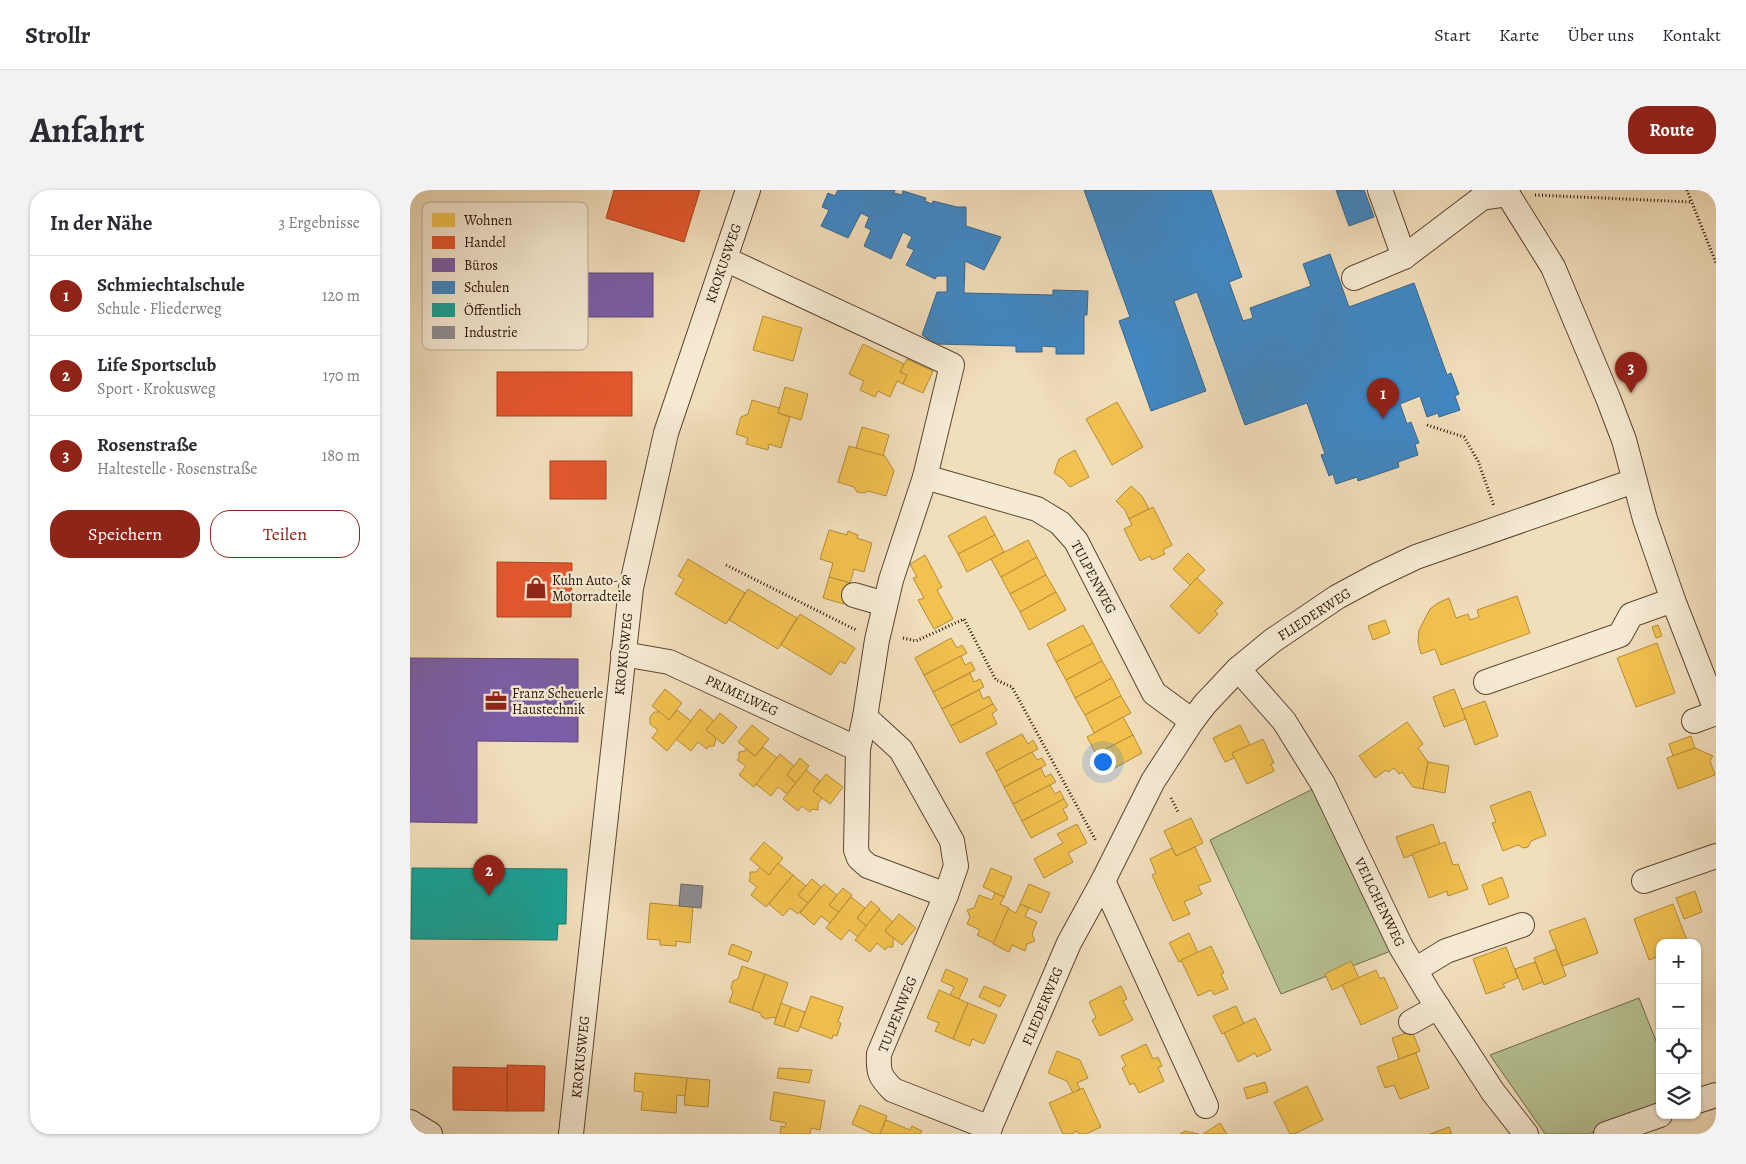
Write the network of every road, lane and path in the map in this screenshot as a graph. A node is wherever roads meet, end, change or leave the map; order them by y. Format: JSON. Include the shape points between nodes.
{"nodes":[{"id":1,"x":748,"y":190,"type":"edge"},
{"id":2,"x":1380,"y":190,"type":"edge"},
{"id":3,"x":1687,"y":190,"type":"edge"},
{"id":4,"x":1506,"y":192,"type":"edge"},
{"id":5,"x":1692,"y":202,"type":"junction"},
{"id":6,"x":1404,"y":257,"type":"junction"},
{"id":7,"x":725,"y":259,"type":"junction"},
{"id":8,"x":1716,"y":262,"type":"edge"},
{"id":9,"x":1354,"y":278,"type":"dead end"},
{"id":10,"x":1426,"y":426,"type":"dead end"},
{"id":11,"x":925,"y":477,"type":"junction"},
{"id":12,"x":1634,"y":482,"type":"junction"},
{"id":13,"x":1501,"y":527,"type":"junction"},
{"id":14,"x":726,"y":565,"type":"dead end"},
{"id":15,"x":854,"y":595,"type":"dead end"},
{"id":16,"x":1673,"y":600,"type":"junction"},
{"id":17,"x":885,"y":604,"type":"junction"},
{"id":18,"x":878,"y":636,"type":"junction"},
{"id":19,"x":622,"y":654,"type":"junction"},
{"id":20,"x":1238,"y":669,"type":"junction"},
{"id":21,"x":1486,"y":682,"type":"dead end"},
{"id":22,"x":1716,"y":711,"type":"edge"},
{"id":23,"x":865,"y":717,"type":"junction"},
{"id":24,"x":1192,"y":721,"type":"junction"},
{"id":25,"x":1694,"y":721,"type":"dead end"},
{"id":26,"x":858,"y":749,"type":"junction"},
{"id":27,"x":1716,"y":856,"type":"edge"},
{"id":28,"x":1114,"y":858,"type":"junction"},
{"id":29,"x":1103,"y":881,"type":"junction"},
{"id":30,"x":1644,"y":881,"type":"dead end"},
{"id":31,"x":946,"y":895,"type":"junction"},
{"id":32,"x":1522,"y":925,"type":"dead end"},
{"id":33,"x":1415,"y":970,"type":"junction"},
{"id":34,"x":1438,"y":1007,"type":"junction"},
{"id":35,"x":1412,"y":1022,"type":"dead end"},
{"id":36,"x":1716,"y":1095,"type":"edge"},
{"id":37,"x":1701,"y":1100,"type":"edge"},
{"id":38,"x":1206,"y":1106,"type":"dead end"},
{"id":39,"x":1656,"y":1116,"type":"edge"},
{"id":40,"x":410,"y":1122,"type":"edge"},
{"id":41,"x":988,"y":1131,"type":"edge"},
{"id":42,"x":430,"y":1134,"type":"edge"},
{"id":43,"x":571,"y":1134,"type":"edge"},
{"id":44,"x":1526,"y":1134,"type":"edge"},
{"id":45,"x":1606,"y":1134,"type":"edge"}],
"edges":[{"from":1,"to":7,"type":"street","name":"KROKUSWEG"},
{"from":2,"to":6,"type":"street"},
{"from":3,"to":5,"type":"path"},
{"from":4,"to":5,"type":"path"},
{"from":4,"to":6,"type":"street","via":[[1482,198]]},
{"from":4,"to":12,"type":"street","via":[[1553,267],[1624,440]]},
{"from":5,"to":8,"type":"path"},
{"from":6,"to":9,"type":"street"},
{"from":7,"to":11,"type":"street","via":[[952,365]]},
{"from":7,"to":19,"type":"street","name":"KROKUSWEG","via":[[666,433],[631,588]]},
{"from":10,"to":13,"type":"path","via":[[1464,437],[1478,461]]},
{"from":11,"to":17,"type":"street"},
{"from":11,"to":24,"type":"street","name":"TULPENWEG","via":[[1037,509],[1060,523],[1076,541],[1154,693]]},
{"from":12,"to":13,"type":"street","name":"FLIEDERWEG"},
{"from":12,"to":16,"type":"street"},
{"from":13,"to":20,"type":"street","name":"FLIEDERWEG","via":[[1416,557],[1337,597],[1272,641]]},
{"from":14,"to":18,"type":"path"},
{"from":15,"to":17,"type":"street"},
{"from":16,"to":21,"type":"street","via":[[1632,615],[1620,635]]},
{"from":16,"to":22,"type":"street"},
{"from":17,"to":18,"type":"street"},
{"from":18,"to":23,"type":"street"},
{"from":18,"to":28,"type":"path","via":[[916,641],[964,619],[996,680],[1012,688],[1100,850]]},
{"from":19,"to":26,"type":"street","name":"PRIMELWEG","via":[[669,662]]},
{"from":19,"to":43,"type":"street","name":"KROKUSWEG"},
{"from":20,"to":24,"type":"street","name":"FLIEDERWEG"},
{"from":20,"to":33,"type":"street","name":"VEILCHENWEG","via":[[1284,721],[1324,784]]},
{"from":22,"to":25,"type":"street"},
{"from":23,"to":26,"type":"street"},
{"from":23,"to":31,"type":"street","name":"TULPENWEG","via":[[901,750],[952,842],[956,866]]},
{"from":24,"to":28,"type":"street","name":"FLIEDERWEG","via":[[1153,781]]},
{"from":26,"to":31,"type":"street","via":[[856,850],[859,858],[868,866]]},
{"from":27,"to":30,"type":"street"},
{"from":28,"to":29,"type":"street","name":"FLIEDERWEG"},
{"from":29,"to":38,"type":"street"},
{"from":29,"to":41,"type":"street","name":"FLIEDERWEG","via":[[1069,943]]},
{"from":31,"to":41,"type":"street","name":"TULPENWEG","via":[[879,1054],[879,1067],[881,1078],[893,1090]]},
{"from":32,"to":33,"type":"street","via":[[1446,951]]},
{"from":33,"to":34,"type":"street","name":"VEILCHENWEG"},
{"from":34,"to":35,"type":"street"},
{"from":34,"to":44,"type":"street","name":"VEILCHENWEG","via":[[1493,1092]]},
{"from":36,"to":37,"type":"street"},
{"from":39,"to":45,"type":"street"},
{"from":40,"to":42,"type":"street"}]}
